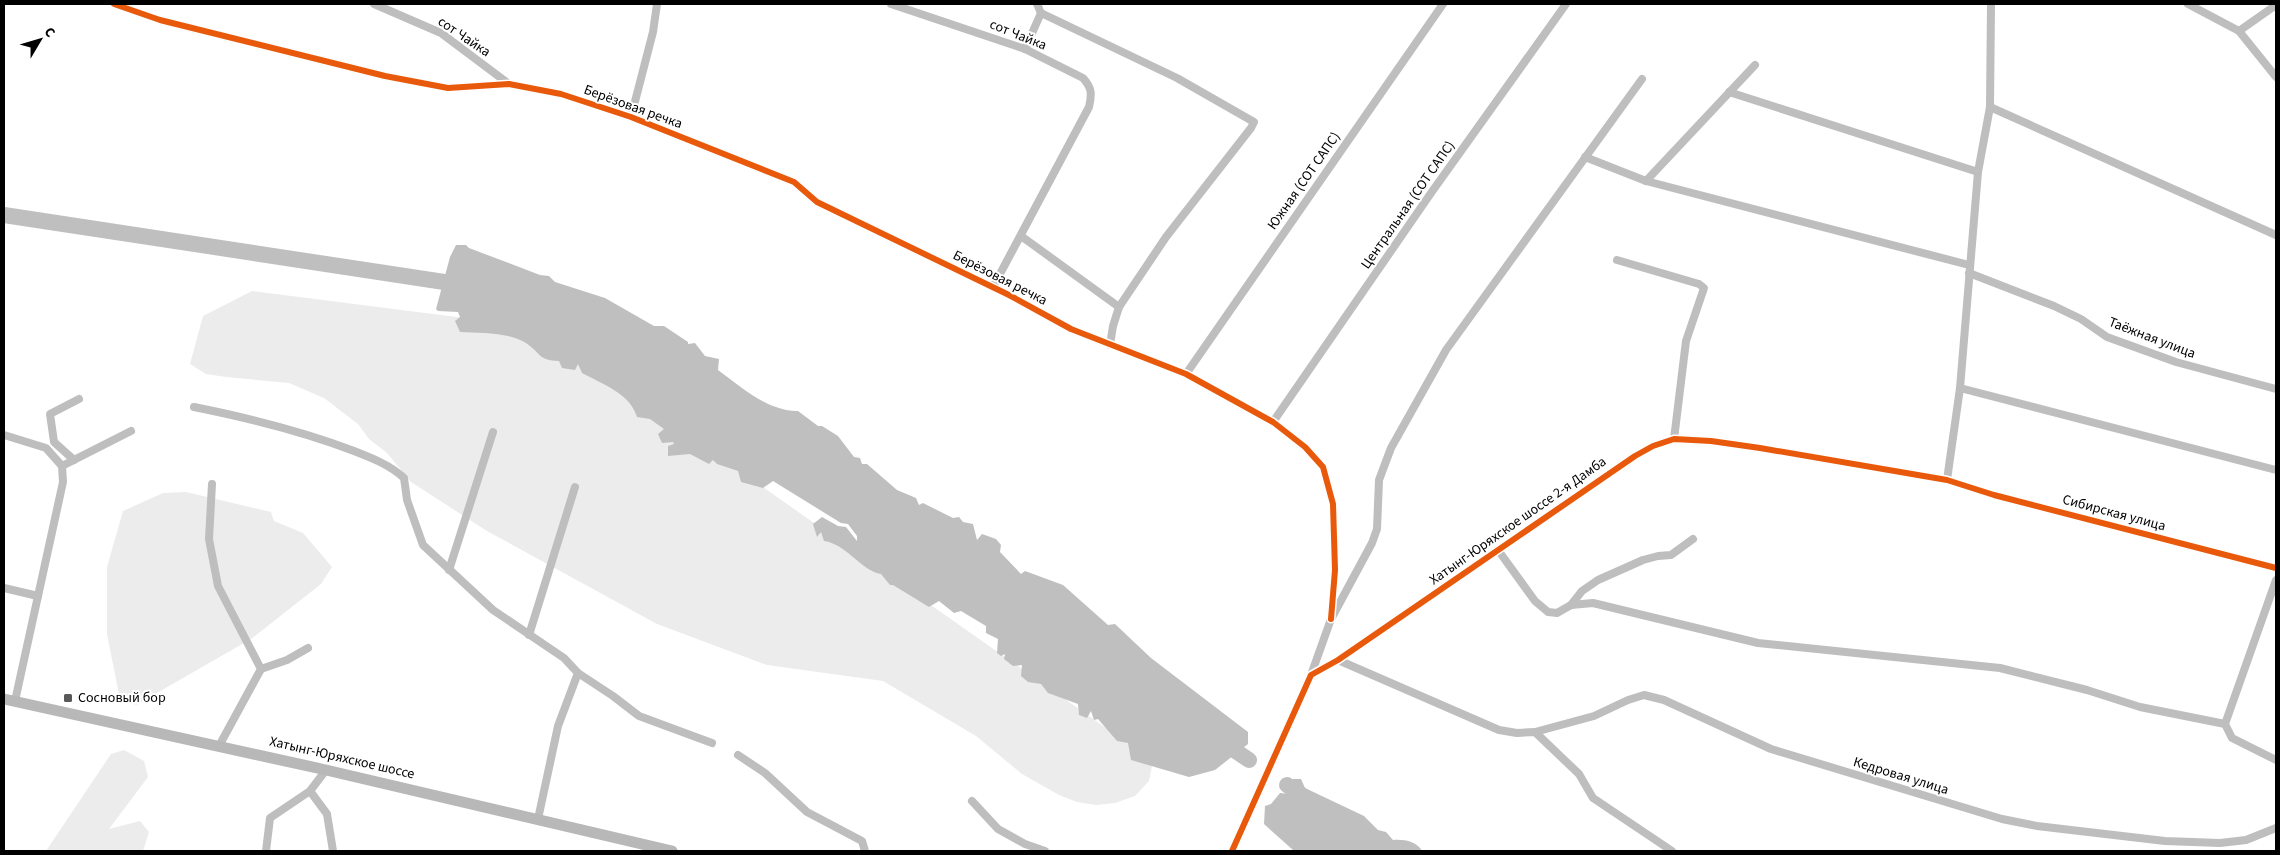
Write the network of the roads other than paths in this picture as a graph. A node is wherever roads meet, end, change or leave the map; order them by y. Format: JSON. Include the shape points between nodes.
{"nodes":[{"id":1,"x":114,"y":4,"type":"edge"},
{"id":2,"x":374,"y":4,"type":"edge"},
{"id":3,"x":657,"y":4,"type":"edge"},
{"id":4,"x":891,"y":4,"type":"edge"},
{"id":5,"x":1037,"y":4,"type":"edge"},
{"id":6,"x":1443,"y":4,"type":"edge"},
{"id":7,"x":1566,"y":4,"type":"edge"},
{"id":8,"x":1991,"y":4,"type":"edge"},
{"id":9,"x":2188,"y":4,"type":"edge"},
{"id":10,"x":2276,"y":5,"type":"edge"},
{"id":11,"x":1041,"y":13,"type":"junction"},
{"id":12,"x":2240,"y":31,"type":"junction"},
{"id":13,"x":1024,"y":49,"type":"junction"},
{"id":14,"x":1756,"y":65,"type":"dead end"},
{"id":15,"x":2276,"y":77,"type":"edge"},
{"id":16,"x":1642,"y":79,"type":"dead end"},
{"id":17,"x":509,"y":84,"type":"junction"},
{"id":18,"x":1729,"y":92,"type":"junction"},
{"id":19,"x":1990,"y":107,"type":"junction"},
{"id":20,"x":631,"y":117,"type":"junction"},
{"id":21,"x":1586,"y":157,"type":"junction"},
{"id":22,"x":1978,"y":172,"type":"junction"},
{"id":23,"x":1646,"y":181,"type":"junction"},
{"id":24,"x":2276,"y":235,"type":"edge"},
{"id":25,"x":1021,"y":236,"type":"junction"},
{"id":26,"x":1617,"y":260,"type":"dead end"},
{"id":27,"x":1969,"y":265,"type":"junction"},
{"id":28,"x":1969,"y":273,"type":"junction"},
{"id":29,"x":993,"y":287,"type":"junction"},
{"id":30,"x":1120,"y":307,"type":"junction"},
{"id":31,"x":1110,"y":345,"type":"junction"},
{"id":32,"x":1186,"y":374,"type":"junction"},
{"id":33,"x":1960,"y":388,"type":"junction"},
{"id":34,"x":2276,"y":389,"type":"edge"},
{"id":35,"x":79,"y":399,"type":"dead end"},
{"id":36,"x":194,"y":407,"type":"dead end"},
{"id":37,"x":1273,"y":422,"type":"junction"},
{"id":38,"x":131,"y":431,"type":"dead end"},
{"id":39,"x":493,"y":432,"type":"dead end"},
{"id":40,"x":4,"y":435,"type":"edge"},
{"id":41,"x":1674,"y":440,"type":"junction"},
{"id":42,"x":74,"y":460,"type":"junction"},
{"id":43,"x":62,"y":466,"type":"junction"},
{"id":44,"x":2276,"y":470,"type":"edge"},
{"id":45,"x":1946,"y":480,"type":"junction"},
{"id":46,"x":212,"y":484,"type":"dead end"},
{"id":47,"x":575,"y":487,"type":"dead end"},
{"id":48,"x":1693,"y":539,"type":"dead end"},
{"id":49,"x":1498,"y":550,"type":"junction"},
{"id":50,"x":2276,"y":568,"type":"edge"},
{"id":51,"x":449,"y":570,"type":"junction"},
{"id":52,"x":2276,"y":580,"type":"edge"},
{"id":53,"x":4,"y":588,"type":"edge"},
{"id":54,"x":38,"y":596,"type":"junction"},
{"id":55,"x":1571,"y":605,"type":"junction"},
{"id":56,"x":1331,"y":619,"type":"junction"},
{"id":57,"x":529,"y":635,"type":"junction"},
{"id":58,"x":308,"y":648,"type":"dead end"},
{"id":59,"x":1338,"y":660,"type":"junction"},
{"id":60,"x":261,"y":669,"type":"junction"},
{"id":61,"x":578,"y":673,"type":"junction"},
{"id":62,"x":1311,"y":674,"type":"junction"},
{"id":63,"x":9,"y":700,"type":"edge"},
{"id":64,"x":2224,"y":724,"type":"junction"},
{"id":65,"x":1535,"y":732,"type":"junction"},
{"id":66,"x":712,"y":743,"type":"dead end"},
{"id":67,"x":219,"y":746,"type":"junction"},
{"id":68,"x":738,"y":755,"type":"dead end"},
{"id":69,"x":2276,"y":760,"type":"edge"},
{"id":70,"x":326,"y":770,"type":"junction"},
{"id":71,"x":310,"y":792,"type":"junction"},
{"id":72,"x":972,"y":801,"type":"dead end"},
{"id":73,"x":538,"y":819,"type":"junction"},
{"id":74,"x":2276,"y":826,"type":"edge"},
{"id":75,"x":266,"y":851,"type":"edge"},
{"id":76,"x":333,"y":851,"type":"edge"},
{"id":77,"x":672,"y":851,"type":"edge"},
{"id":78,"x":865,"y":851,"type":"edge"},
{"id":79,"x":1046,"y":851,"type":"edge"},
{"id":80,"x":1232,"y":851,"type":"edge"},
{"id":81,"x":1672,"y":851,"type":"edge"}],
"edges":[{"from":1,"to":17,"type":"street","via":[[160,20],[385,76],[448,88]]},
{"from":2,"to":17,"type":"street","name":"сот Чайка","via":[[441,33]]},
{"from":3,"to":20,"type":"street","via":[[654,32]]},
{"from":4,"to":13,"type":"street","name":"сот Чайка"},
{"from":5,"to":11,"type":"street"},
{"from":6,"to":32,"type":"street","name":"Южная (СОТ САПС)"},
{"from":7,"to":37,"type":"street","name":"Центральная (СОТ САПС)"},
{"from":8,"to":19,"type":"street"},
{"from":9,"to":12,"type":"street"},
{"from":10,"to":12,"type":"street"},
{"from":11,"to":13,"type":"street"},
{"from":11,"to":30,"type":"street","via":[[1177,78],[1254,122],[1166,237]]},
{"from":12,"to":15,"type":"street"},
{"from":13,"to":25,"type":"street","name":"сот Чайка","via":[[1083,78],[1092,95],[1089,107]]},
{"from":14,"to":18,"type":"street"},
{"from":16,"to":21,"type":"street"},
{"from":17,"to":20,"type":"street","name":"Берёзовая речка","via":[[561,94]]},
{"from":18,"to":22,"type":"street"},
{"from":18,"to":23,"type":"street"},
{"from":19,"to":22,"type":"street"},
{"from":19,"to":24,"type":"street"},
{"from":20,"to":29,"type":"street","name":"Берёзовая речка","via":[[794,182],[817,202]]},
{"from":21,"to":23,"type":"street"},
{"from":21,"to":56,"type":"street","via":[[1446,350],[1391,448],[1379,480],[1377,529]]},
{"from":22,"to":27,"type":"street"},
{"from":23,"to":27,"type":"street"},
{"from":25,"to":29,"type":"street"},
{"from":25,"to":30,"type":"street"},
{"from":26,"to":41,"type":"street","via":[[1704,288],[1686,341]]},
{"from":27,"to":28,"type":"street"},
{"from":28,"to":33,"type":"street"},
{"from":28,"to":34,"type":"street","name":"Таёжная улица","via":[[2054,306],[2107,337],[2176,362]]},
{"from":29,"to":31,"type":"street","name":"Берёзовая речка","via":[[1071,329]]},
{"from":30,"to":31,"type":"street"},
{"from":31,"to":32,"type":"street","name":"Берёзовая речка"},
{"from":32,"to":37,"type":"street","name":"Берёзовая речка"},
{"from":33,"to":44,"type":"street"},
{"from":33,"to":45,"type":"street"},
{"from":35,"to":42,"type":"street","via":[[50,414],[54,442]]},
{"from":36,"to":51,"type":"street","via":[[271,423],[337,444],[393,468],[404,478],[407,500],[423,545]]},
{"from":37,"to":56,"type":"street","name":"Берёзовая речка","via":[[1305,447],[1322,467],[1325,476],[1334,514],[1335,570]]},
{"from":38,"to":42,"type":"street"},
{"from":39,"to":51,"type":"street"},
{"from":40,"to":43,"type":"street","via":[[46,448]]},
{"from":41,"to":45,"type":"street","name":"Хатынг-Юряхское шоссе 2-я Дамба","via":[[1760,448]]},
{"from":41,"to":49,"type":"street","name":"Хатынг-Юряхское шоссе 2-я Дамба","via":[[1635,456]]},
{"from":42,"to":43,"type":"street"},
{"from":43,"to":54,"type":"street","via":[[64,482]]},
{"from":45,"to":50,"type":"street","name":"Сибирская улица"},
{"from":46,"to":60,"type":"street","via":[[209,539],[218,586]]},
{"from":47,"to":57,"type":"street"},
{"from":48,"to":55,"type":"street","via":[[1671,555],[1644,560],[1598,580],[1582,590]]},
{"from":49,"to":55,"type":"street","via":[[1541,607],[1557,613]]},
{"from":49,"to":59,"type":"street","name":"Хатынг-Юряхское шоссе 2-я Дамба"},
{"from":51,"to":57,"type":"street","via":[[493,610]]},
{"from":52,"to":64,"type":"street"},
{"from":53,"to":54,"type":"street"},
{"from":54,"to":63,"type":"street"},
{"from":55,"to":64,"type":"street","via":[[1593,603],[1612,606],[1758,643],[2000,668],[2140,707]]},
{"from":56,"to":62,"type":"street"},
{"from":57,"to":61,"type":"street","via":[[564,658]]},
{"from":58,"to":60,"type":"street"},
{"from":59,"to":62,"type":"street","name":"Хатынг-Юряхское шоссе 2-я Дамба"},
{"from":59,"to":65,"type":"street","name":"Кедровая улица","via":[[1499,730]]},
{"from":60,"to":67,"type":"street"},
{"from":61,"to":66,"type":"street","via":[[639,716]]},
{"from":61,"to":73,"type":"street","via":[[558,726]]},
{"from":62,"to":80,"type":"street"},
{"from":63,"to":67,"type":"main road","name":"Хатынг-Юряхское шоссе"},
{"from":64,"to":69,"type":"street","via":[[2232,738]]},
{"from":65,"to":74,"type":"street","name":"Кедровая улица","via":[[1594,716],[1644,696],[1664,700],[1771,749],[2002,819],[2165,841],[2220,843],[2246,840]]},
{"from":65,"to":81,"type":"street","via":[[1579,774],[1593,798]]},
{"from":67,"to":70,"type":"main road","name":"Хатынг-Юряхское шоссе"},
{"from":68,"to":78,"type":"street","via":[[765,773],[807,812],[862,841]]},
{"from":70,"to":71,"type":"street"},
{"from":70,"to":73,"type":"main road","name":"Хатынг-Юряхское шоссе"},
{"from":71,"to":75,"type":"street","via":[[270,818]]},
{"from":71,"to":76,"type":"street","via":[[327,814]]},
{"from":72,"to":79,"type":"street","via":[[998,829]]},
{"from":73,"to":77,"type":"main road","name":"Хатынг-Юряхское шоссе"}]}
